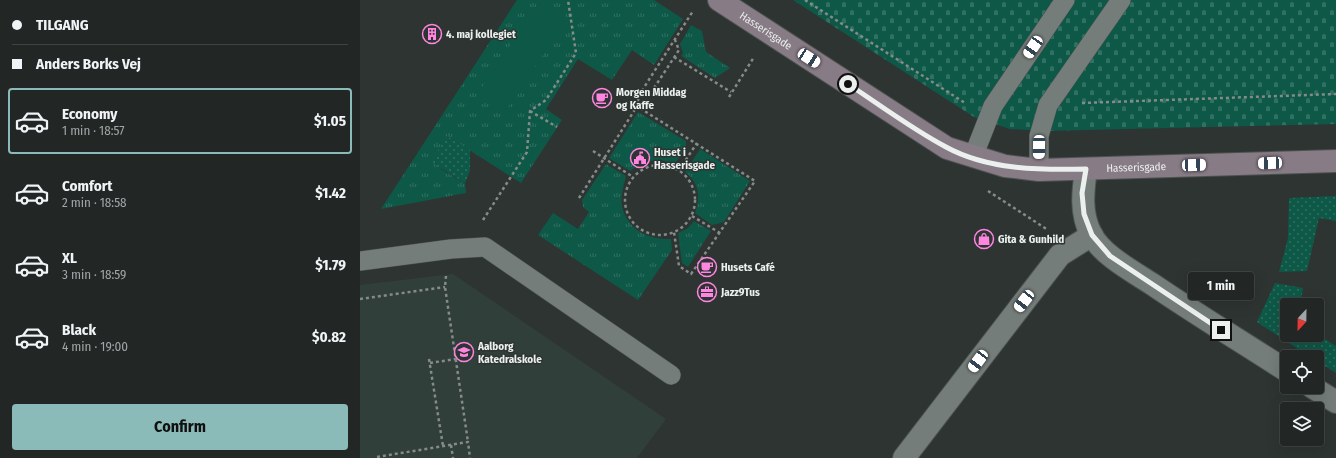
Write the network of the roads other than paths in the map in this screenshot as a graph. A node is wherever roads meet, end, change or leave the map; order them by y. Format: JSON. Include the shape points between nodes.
{"nodes":[{"id":1,"x":719,"y":0,"type":"edge"},
{"id":2,"x":1066,"y":0,"type":"edge"},
{"id":3,"x":1121,"y":0,"type":"edge"},
{"id":4,"x":973,"y":157,"type":"junction"},
{"id":5,"x":1336,"y":161,"type":"edge"},
{"id":6,"x":1086,"y":169,"type":"junction"},
{"id":7,"x":1039,"y":170,"type":"junction"},
{"id":8,"x":1092,"y":235,"type":"junction"},
{"id":9,"x":360,"y":261,"type":"edge"},
{"id":10,"x":1280,"y":367,"type":"edge"},
{"id":11,"x":671,"y":376,"type":"dead end"},
{"id":12,"x":1323,"y":394,"type":"edge"},
{"id":13,"x":1336,"y":402,"type":"edge"},
{"id":14,"x":904,"y":458,"type":"edge"}],
"edges":[{"from":1,"to":4,"type":"street","name":"Hasserisgade","via":[[947,148]]},
{"from":2,"to":4,"type":"lane","via":[[990,112]]},
{"from":3,"to":7,"type":"lane","via":[[1048,105],[1039,136]]},
{"from":4,"to":7,"type":"street","name":"Hasserisgade","via":[[1005,166]]},
{"from":5,"to":6,"type":"street","name":"Hasserisgade"},
{"from":6,"to":7,"type":"street","name":"Hasserisgade"},
{"from":6,"to":8,"type":"street","via":[[1082,193],[1084,214]]},
{"from":8,"to":10,"type":"street","via":[[1110,256]]},
{"from":8,"to":14,"type":"street","via":[[1060,255]]},
{"from":9,"to":11,"type":"lane","via":[[485,247]]},
{"from":12,"to":13,"type":"street"}]}
